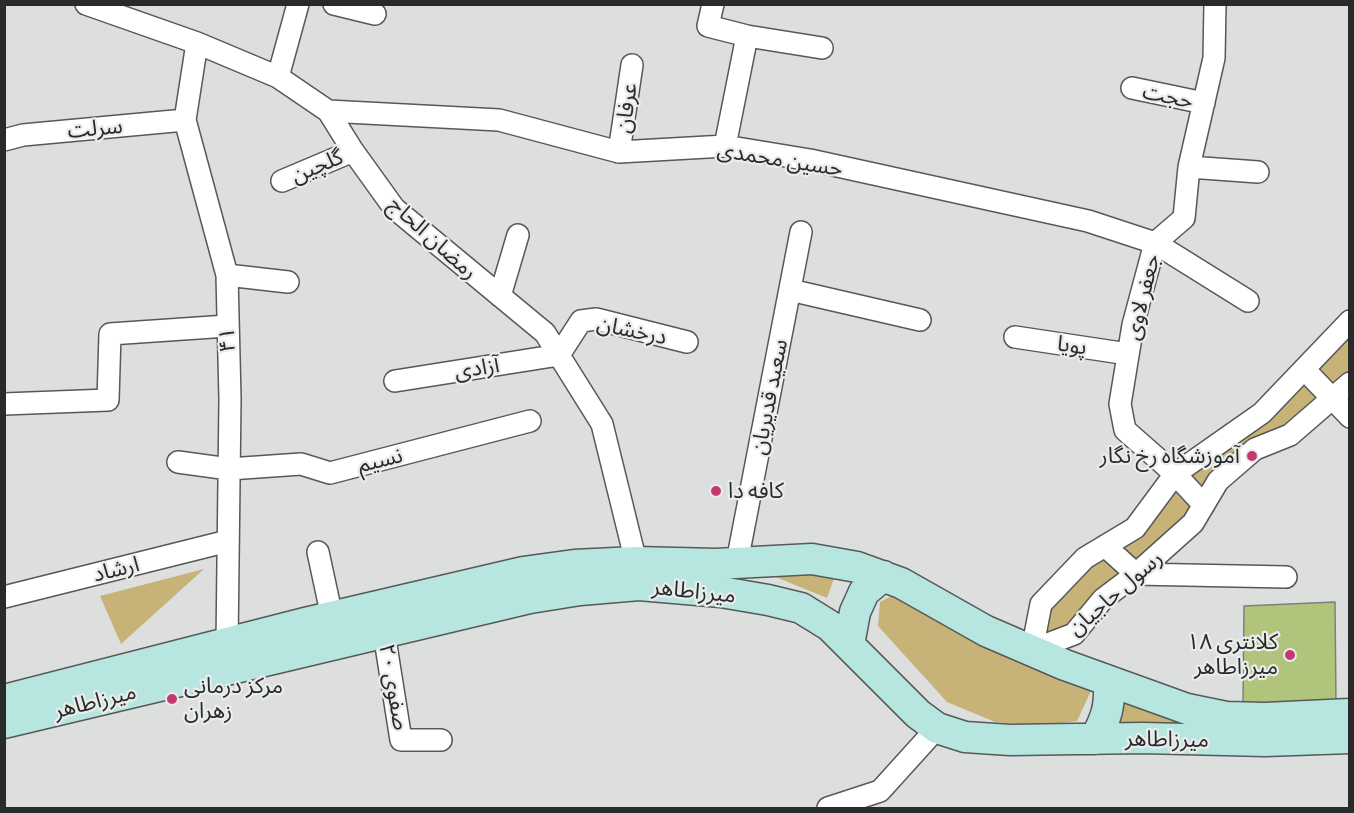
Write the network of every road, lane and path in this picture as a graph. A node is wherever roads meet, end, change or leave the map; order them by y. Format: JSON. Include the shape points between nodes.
{"nodes":[{"id":1,"x":86,"y":4,"type":"edge"},
{"id":2,"x":298,"y":4,"type":"edge"},
{"id":3,"x":334,"y":4,"type":"edge"},
{"id":4,"x":713,"y":4,"type":"edge"},
{"id":5,"x":1215,"y":4,"type":"edge"},
{"id":6,"x":375,"y":14,"type":"dead end"},
{"id":7,"x":747,"y":36,"type":"junction"},
{"id":8,"x":197,"y":43,"type":"junction"},
{"id":9,"x":822,"y":48,"type":"dead end"},
{"id":10,"x":632,"y":65,"type":"dead end"},
{"id":11,"x":278,"y":77,"type":"junction"},
{"id":12,"x":1132,"y":88,"type":"dead end"},
{"id":13,"x":1204,"y":103,"type":"junction"},
{"id":14,"x":328,"y":111,"type":"junction"},
{"id":15,"x":185,"y":120,"type":"junction"},
{"id":16,"x":4,"y":140,"type":"edge"},
{"id":17,"x":724,"y":146,"type":"junction"},
{"id":18,"x":353,"y":151,"type":"junction"},
{"id":19,"x":619,"y":152,"type":"junction"},
{"id":20,"x":1189,"y":167,"type":"junction"},
{"id":21,"x":1258,"y":172,"type":"dead end"},
{"id":22,"x":282,"y":181,"type":"dead end"},
{"id":23,"x":801,"y":232,"type":"dead end"},
{"id":24,"x":518,"y":235,"type":"dead end"},
{"id":25,"x":1155,"y":243,"type":"junction"},
{"id":26,"x":226,"y":275,"type":"junction"},
{"id":27,"x":288,"y":282,"type":"dead end"},
{"id":28,"x":790,"y":290,"type":"junction"},
{"id":29,"x":500,"y":296,"type":"junction"},
{"id":30,"x":1248,"y":301,"type":"dead end"},
{"id":31,"x":920,"y":320,"type":"dead end"},
{"id":32,"x":226,"y":326,"type":"junction"},
{"id":33,"x":1348,"y":327,"type":"edge"},
{"id":34,"x":1015,"y":337,"type":"dead end"},
{"id":35,"x":687,"y":342,"type":"dead end"},
{"id":36,"x":1128,"y":354,"type":"junction"},
{"id":37,"x":559,"y":355,"type":"junction"},
{"id":38,"x":1304,"y":369,"type":"junction"},
{"id":39,"x":395,"y":381,"type":"dead end"},
{"id":40,"x":1350,"y":383,"type":"edge"},
{"id":41,"x":1334,"y":398,"type":"junction"},
{"id":42,"x":4,"y":404,"type":"edge"},
{"id":43,"x":1350,"y":417,"type":"edge"},
{"id":44,"x":530,"y":421,"type":"dead end"},
{"id":45,"x":178,"y":462,"type":"dead end"},
{"id":46,"x":229,"y":469,"type":"junction"},
{"id":47,"x":1175,"y":474,"type":"junction"},
{"id":48,"x":1204,"y":505,"type":"junction"},
{"id":49,"x":228,"y":541,"type":"junction"},
{"id":50,"x":1105,"y":546,"type":"junction"},
{"id":51,"x":318,"y":552,"type":"dead end"},
{"id":52,"x":636,"y":562,"type":"junction"},
{"id":53,"x":737,"y":562,"type":"junction"},
{"id":54,"x":1136,"y":574,"type":"junction"},
{"id":55,"x":883,"y":576,"type":"junction"},
{"id":56,"x":1287,"y":577,"type":"dead end"},
{"id":57,"x":4,"y":597,"type":"edge"},
{"id":58,"x":332,"y":617,"type":"junction"},
{"id":59,"x":384,"y":633,"type":"junction"},
{"id":60,"x":227,"y":644,"type":"junction"},
{"id":61,"x":849,"y":645,"type":"junction"},
{"id":62,"x":1032,"y":650,"type":"junction"},
{"id":63,"x":1109,"y":681,"type":"junction"},
{"id":64,"x":5,"y":699,"type":"edge"},
{"id":65,"x":1350,"y":714,"type":"edge"},
{"id":66,"x":4,"y":723,"type":"edge"},
{"id":67,"x":937,"y":728,"type":"junction"},
{"id":68,"x":1350,"y":738,"type":"edge"},
{"id":69,"x":1095,"y":739,"type":"junction"},
{"id":70,"x":441,"y":740,"type":"dead end"},
{"id":71,"x":880,"y":800,"type":"edge"},
{"id":72,"x":828,"y":808,"type":"edge"}],
"edges":[{"from":1,"to":8,"type":"street","name":"رمضان الحاج"},
{"from":2,"to":11,"type":"street"},
{"from":3,"to":6,"type":"street"},
{"from":4,"to":7,"type":"street","via":[[708,26]]},
{"from":5,"to":13,"type":"street","name":"جعفر لاوی","via":[[1214,58]]},
{"from":7,"to":9,"type":"street"},
{"from":7,"to":17,"type":"street"},
{"from":8,"to":11,"type":"street","name":"رمضان الحاج"},
{"from":8,"to":15,"type":"street","name":"۴۱"},
{"from":10,"to":19,"type":"street","name":"عرفان"},
{"from":11,"to":14,"type":"street","name":"رمضان الحاج"},
{"from":12,"to":13,"type":"street","name":"حجت"},
{"from":13,"to":20,"type":"street","name":"جعفر لاوی"},
{"from":14,"to":18,"type":"street","name":"رمضان الحاج"},
{"from":14,"to":19,"type":"street","name":"حسین محمدی","via":[[500,120]]},
{"from":15,"to":16,"type":"street","name":"سرلت"},
{"from":15,"to":26,"type":"street","name":"۴۱"},
{"from":17,"to":19,"type":"street","name":"حسین محمدی"},
{"from":17,"to":25,"type":"street","name":"حسین محمدی","via":[[810,160],[1088,221]]},
{"from":18,"to":22,"type":"street","name":"گلچین"},
{"from":18,"to":29,"type":"street","name":"رمضان الحاج","via":[[394,208]]},
{"from":20,"to":21,"type":"street"},
{"from":20,"to":25,"type":"street","name":"جعفر لاوی","via":[[1184,218]]},
{"from":23,"to":28,"type":"street","name":"سعید قدیریان"},
{"from":24,"to":29,"type":"street"},
{"from":25,"to":30,"type":"street","name":"حسین محمدی"},
{"from":25,"to":36,"type":"street","name":"جعفر لاوی"},
{"from":26,"to":27,"type":"street"},
{"from":26,"to":32,"type":"street","name":"۴۱"},
{"from":28,"to":31,"type":"street"},
{"from":28,"to":53,"type":"street","name":"سعید قدیریان"},
{"from":29,"to":37,"type":"street","name":"رمضان الحاج","via":[[545,333]]},
{"from":32,"to":42,"type":"street","via":[[110,334],[108,400]]},
{"from":32,"to":46,"type":"street","name":"۴۱"},
{"from":33,"to":38,"type":"street","name":"رسول حاجیان"},
{"from":34,"to":36,"type":"street","name":"پویا"},
{"from":35,"to":37,"type":"street","name":"درخشان","via":[[596,319],[581,321]]},
{"from":36,"to":47,"type":"street","name":"جعفر لاوی","via":[[1120,404],[1125,430]]},
{"from":37,"to":39,"type":"street","name":"آزادی"},
{"from":37,"to":52,"type":"street","name":"رمضان الحاج","via":[[602,424]]},
{"from":38,"to":41,"type":"street"},
{"from":38,"to":47,"type":"street","name":"رسول حاجیان","via":[[1262,413]]},
{"from":40,"to":41,"type":"street","name":"رسول حاجیان"},
{"from":41,"to":43,"type":"street"},
{"from":41,"to":48,"type":"street","name":"رسول حاجیان","via":[[1290,435],[1255,449],[1218,481]]},
{"from":44,"to":46,"type":"street","name":"نسیم","via":[[330,473],[301,464]]},
{"from":45,"to":46,"type":"street","name":"نسیم"},
{"from":46,"to":49,"type":"street","name":"۴۱"},
{"from":47,"to":48,"type":"street","name":"جعفر لاوی"},
{"from":47,"to":50,"type":"street","name":"رسول حاجیان","via":[[1135,528]]},
{"from":48,"to":54,"type":"street","name":"رسول حاجیان","via":[[1193,523]]},
{"from":49,"to":57,"type":"street","name":"ارشاد"},
{"from":49,"to":60,"type":"street","name":"۴۱"},
{"from":50,"to":54,"type":"street"},
{"from":50,"to":62,"type":"street","name":"رسول حاجیان","via":[[1085,558],[1041,604]]},
{"from":51,"to":58,"type":"street"},
{"from":52,"to":53,"type":"main road","name":"میرزاطاهر"},
{"from":52,"to":58,"type":"main road","name":"میرزاطاهر","via":[[523,572]]},
{"from":53,"to":55,"type":"main road","name":"میرزاطاهر","via":[[812,559]]},
{"from":54,"to":56,"type":"street"},
{"from":54,"to":62,"type":"street","name":"رسول حاجیان","via":[[1103,599],[1074,634]]},
{"from":55,"to":61,"type":"main road","via":[[864,592],[855,612]]},
{"from":55,"to":62,"type":"main road","name":"میرزاطاهر","via":[[986,631]]},
{"from":58,"to":60,"type":"main road","name":"میرزاطاهر"},
{"from":59,"to":61,"type":"main road","name":"میرزاطاهر","via":[[530,598],[639,585],[721,592],[801,608],[830,626]]},
{"from":59,"to":66,"type":"main road","name":"میرزاطاهر"},
{"from":59,"to":70,"type":"street","name":"صفوی ۲۰","via":[[401,740]]},
{"from":60,"to":64,"type":"main road","name":"میرزاطاهر"},
{"from":61,"to":67,"type":"main road","name":"میرزاطاهر"},
{"from":62,"to":63,"type":"main road","name":"میرزاطاهر"},
{"from":63,"to":65,"type":"main road","name":"میرزاطاهر","via":[[1187,709],[1226,717]]},
{"from":63,"to":69,"type":"main road","via":[[1106,719]]},
{"from":67,"to":69,"type":"main road","name":"میرزاطاهر","via":[[976,738]]},
{"from":67,"to":71,"type":"street"},
{"from":68,"to":69,"type":"main road","name":"میرزاطاهر"},
{"from":71,"to":72,"type":"street"}]}
